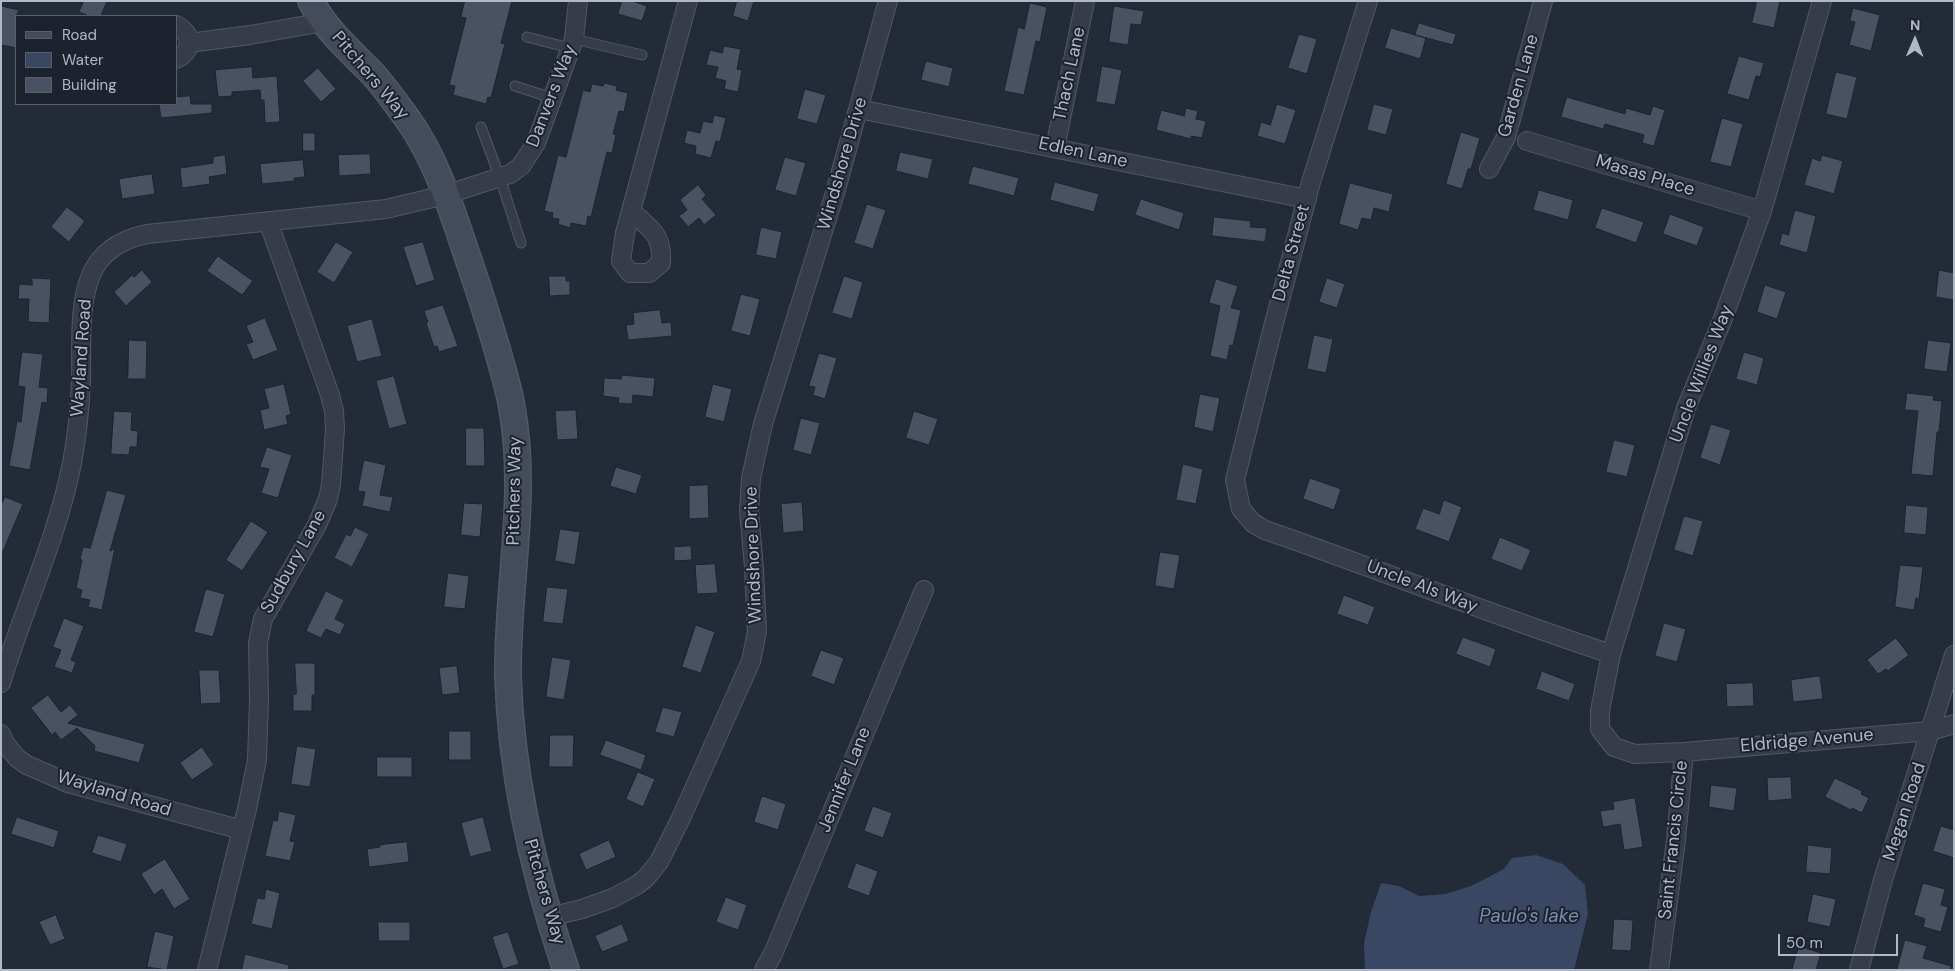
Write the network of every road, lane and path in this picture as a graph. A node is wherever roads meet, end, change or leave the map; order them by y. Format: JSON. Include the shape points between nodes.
{"nodes":[{"id":1,"x":311,"y":1,"type":"edge"},
{"id":2,"x":578,"y":1,"type":"edge"},
{"id":3,"x":688,"y":1,"type":"edge"},
{"id":4,"x":888,"y":1,"type":"edge"},
{"id":5,"x":1085,"y":1,"type":"edge"},
{"id":6,"x":1368,"y":1,"type":"edge"},
{"id":7,"x":1543,"y":1,"type":"edge"},
{"id":8,"x":1822,"y":1,"type":"edge"},
{"id":9,"x":324,"y":22,"type":"junction"},
{"id":10,"x":178,"y":26,"type":"edge"},
{"id":11,"x":527,"y":37,"type":"dead end"},
{"id":12,"x":189,"y":43,"type":"junction"},
{"id":13,"x":572,"y":44,"type":"junction"},
{"id":14,"x":642,"y":55,"type":"dead end"},
{"id":15,"x":178,"y":58,"type":"edge"},
{"id":16,"x":515,"y":86,"type":"dead end"},
{"id":17,"x":552,"y":98,"type":"junction"},
{"id":18,"x":859,"y":109,"type":"junction"},
{"id":19,"x":481,"y":127,"type":"dead end"},
{"id":20,"x":1528,"y":141,"type":"dead end"},
{"id":21,"x":1055,"y":148,"type":"junction"},
{"id":22,"x":1489,"y":169,"type":"dead end"},
{"id":23,"x":500,"y":178,"type":"junction"},
{"id":24,"x":445,"y":195,"type":"junction"},
{"id":25,"x":1307,"y":199,"type":"junction"},
{"id":26,"x":631,"y":211,"type":"dead end"},
{"id":27,"x":1762,"y":211,"type":"junction"},
{"id":28,"x":268,"y":221,"type":"junction"},
{"id":29,"x":521,"y":243,"type":"dead end"},
{"id":30,"x":1241,"y":509,"type":"joint"},
{"id":31,"x":924,"y":590,"type":"dead end"},
{"id":32,"x":1611,"y":654,"type":"junction"},
{"id":33,"x":1954,"y":655,"type":"edge"},
{"id":34,"x":1,"y":684,"type":"edge"},
{"id":35,"x":1954,"y":724,"type":"edge"},
{"id":36,"x":1931,"y":731,"type":"junction"},
{"id":37,"x":1,"y":734,"type":"edge"},
{"id":38,"x":1613,"y":746,"type":"joint"},
{"id":39,"x":1684,"y":752,"type":"junction"},
{"id":40,"x":242,"y":830,"type":"junction"},
{"id":41,"x":549,"y":917,"type":"junction"},
{"id":42,"x":207,"y":970,"type":"edge"},
{"id":43,"x":566,"y":970,"type":"edge"},
{"id":44,"x":764,"y":970,"type":"edge"},
{"id":45,"x":1659,"y":970,"type":"edge"},
{"id":46,"x":1859,"y":970,"type":"edge"}],
"edges":[{"from":1,"to":9,"type":"main road","name":"Pitchers Way"},
{"from":2,"to":13,"type":"street","name":"Danvers Way"},
{"from":3,"to":26,"type":"street"},
{"from":4,"to":18,"type":"street","name":"Windshore Drive"},
{"from":5,"to":21,"type":"street","name":"Thach Lane"},
{"from":6,"to":25,"type":"street","name":"Delta Street"},
{"from":7,"to":22,"type":"street","name":"Garden Lane","via":[[1506,137]]},
{"from":8,"to":27,"type":"street","name":"Uncle Willies Way"},
{"from":9,"to":12,"type":"street"},
{"from":9,"to":24,"type":"main road","name":"Pitchers Way","via":[[384,87],[411,125],[433,162]]},
{"from":10,"to":12,"type":"street","via":[[186,32]]},
{"from":11,"to":13,"type":"lane"},
{"from":12,"to":15,"type":"street","via":[[186,53]]},
{"from":13,"to":14,"type":"lane"},
{"from":13,"to":17,"type":"street","name":"Danvers Way"},
{"from":16,"to":17,"type":"lane"},
{"from":17,"to":23,"type":"street","name":"Danvers Way","via":[[528,158],[510,174]]},
{"from":18,"to":21,"type":"street","name":"Edlen Lane"},
{"from":18,"to":41,"type":"street","name":"Windshore Drive","via":[[763,424],[751,478],[749,512],[757,632],[752,661],[659,862],[646,878],[613,898]]},
{"from":19,"to":23,"type":"lane"},
{"from":20,"to":27,"type":"street","name":"Masas Place"},
{"from":21,"to":25,"type":"street","name":"Edlen Lane"},
{"from":23,"to":24,"type":"street","name":"Danvers Way"},
{"from":23,"to":29,"type":"lane"},
{"from":24,"to":28,"type":"street","name":"Wayland Road","via":[[386,209]]},
{"from":24,"to":41,"type":"main road","name":"Pitchers Way","via":[[490,321],[512,404],[519,483],[509,628],[510,709],[522,806]]},
{"from":25,"to":30,"type":"street","name":"Delta Street","via":[[1235,480]]},
{"from":27,"to":32,"type":"street","name":"Uncle Willies Way","via":[[1686,408]]},
{"from":28,"to":34,"type":"street","name":"Wayland Road","via":[[136,236],[116,246],[95,266],[82,315],[78,427],[65,498]]},
{"from":28,"to":40,"type":"street","name":"Sudbury Lane","via":[[330,395],[335,448],[331,486],[323,512],[262,619],[258,652],[257,760]]},
{"from":30,"to":32,"type":"street","name":"Uncle Als Way","via":[[1253,523],[1265,530]]},
{"from":31,"to":44,"type":"street","name":"Jennifer Lane"},
{"from":32,"to":38,"type":"street","name":"Uncle Willies Way","via":[[1598,720],[1600,729]]},
{"from":33,"to":36,"type":"street","name":"Megan Road"},
{"from":35,"to":36,"type":"street","name":"Eldridge Avenue"},
{"from":36,"to":39,"type":"street","name":"Eldridge Avenue"},
{"from":36,"to":46,"type":"street","name":"Megan Road","via":[[1883,880]]},
{"from":37,"to":40,"type":"street","name":"Wayland Road","via":[[17,758],[68,783]]},
{"from":38,"to":39,"type":"street","name":"Saint Francis Circle","via":[[1635,754]]},
{"from":39,"to":45,"type":"street","name":"Saint Francis Circle"},
{"from":40,"to":42,"type":"street","name":"Sudbury Lane"},
{"from":41,"to":43,"type":"main road","name":"Pitchers Way"}]}
